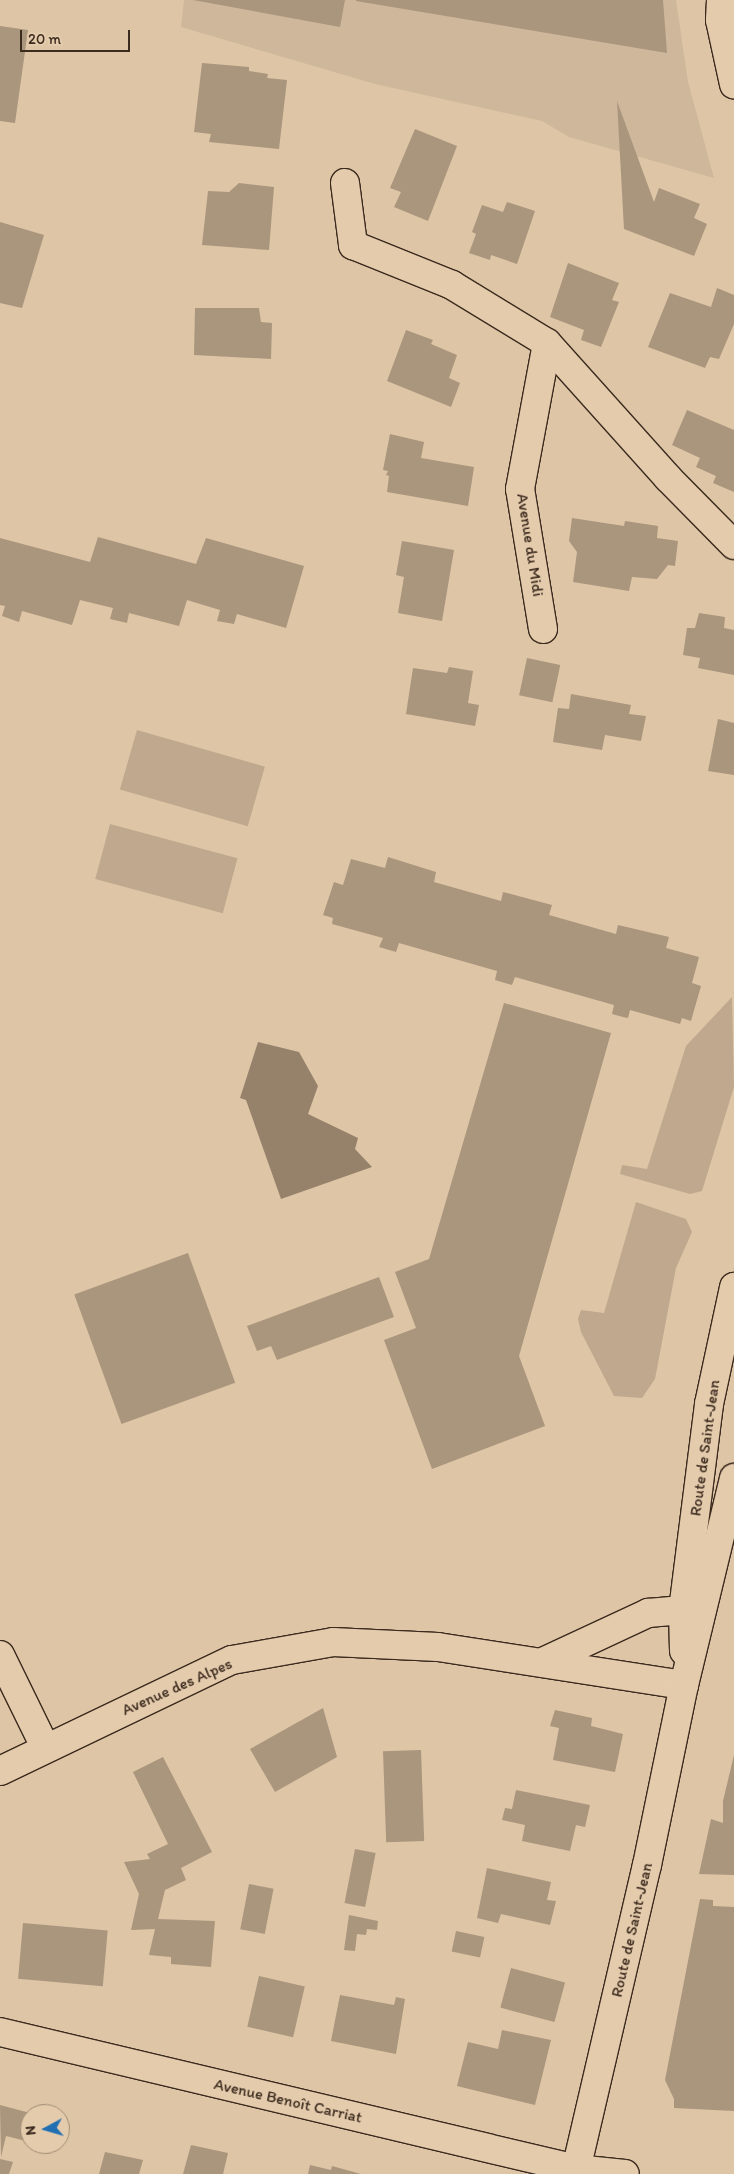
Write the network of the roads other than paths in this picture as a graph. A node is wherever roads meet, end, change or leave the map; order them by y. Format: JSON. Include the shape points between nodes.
{"nodes":[{"id":1,"x":721,"y":0,"type":"edge"},
{"id":2,"x":734,"y":84,"type":"edge"},
{"id":3,"x":345,"y":183,"type":"dead end"},
{"id":4,"x":547,"y":343,"type":"junction"},
{"id":5,"x":734,"y":545,"type":"edge"},
{"id":6,"x":543,"y":629,"type":"dead end"},
{"id":7,"x":734,"y":1287,"type":"edge"},
{"id":8,"x":729,"y":1328,"type":"edge"},
{"id":9,"x":734,"y":1478,"type":"edge"},
{"id":10,"x":692,"y":1614,"type":"junction"},
{"id":11,"x":0,"y":1655,"type":"edge"},
{"id":12,"x":545,"y":1661,"type":"junction"},
{"id":13,"x":684,"y":1685,"type":"junction"},
{"id":14,"x":45,"y":1748,"type":"junction"},
{"id":15,"x":0,"y":1771,"type":"edge"},
{"id":16,"x":0,"y":2032,"type":"edge"},
{"id":17,"x":576,"y":2172,"type":"edge"},
{"id":18,"x":625,"y":2174,"type":"edge"}],
"edges":[{"from":1,"to":2,"type":"street","via":[[720,20]]},
{"from":3,"to":4,"type":"street","via":[[353,245],[452,285]]},
{"from":4,"to":5,"type":"street","via":[[668,478]]},
{"from":4,"to":6,"type":"street","name":"Avenue du Midi","via":[[520,489]]},
{"from":7,"to":8,"type":"street","name":"Route de Saint-Jean"},
{"from":8,"to":10,"type":"street","name":"Route de Saint-Jean","via":[[709,1404]]},
{"from":9,"to":10,"type":"street","name":"Route de Saint-Jean"},
{"from":10,"to":12,"type":"street","via":[[648,1613]]},
{"from":10,"to":13,"type":"street","name":"Route de Saint-Jean"},
{"from":11,"to":14,"type":"street"},
{"from":12,"to":13,"type":"street","name":"Avenue des Alpes","via":[[595,1674]]},
{"from":12,"to":14,"type":"street","name":"Avenue des Alpes","via":[[438,1647],[333,1642],[232,1660]]},
{"from":13,"to":17,"type":"street","name":"Route de Saint-Jean","via":[[647,1865]]},
{"from":14,"to":15,"type":"street","name":"Avenue des Alpes"},
{"from":16,"to":17,"type":"street","name":"Avenue Benoît Carriat"},
{"from":17,"to":18,"type":"street","name":"Avenue Benoît Carriat"}]}
